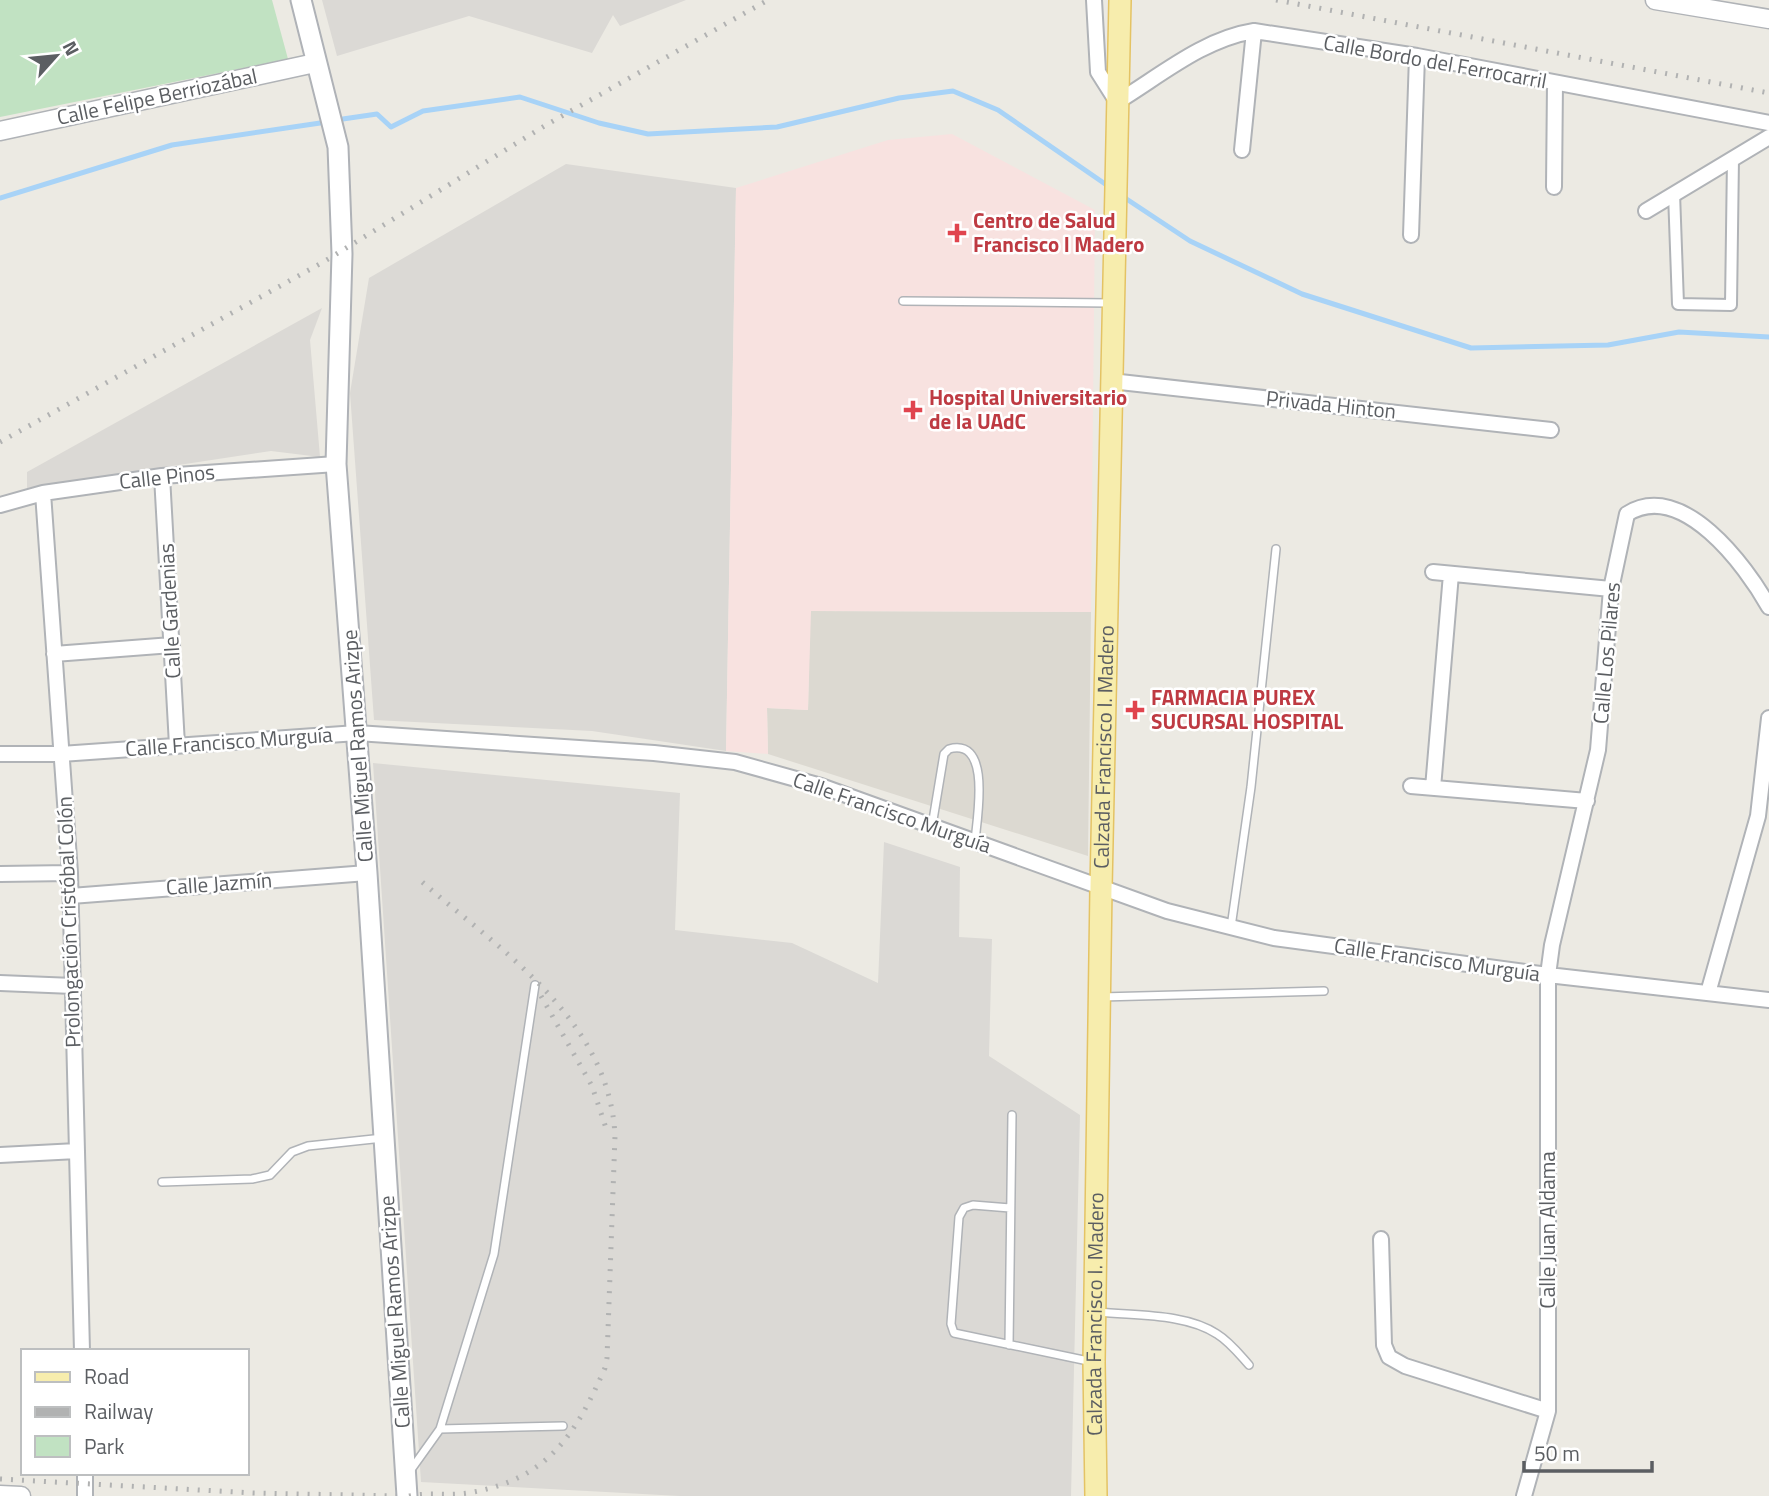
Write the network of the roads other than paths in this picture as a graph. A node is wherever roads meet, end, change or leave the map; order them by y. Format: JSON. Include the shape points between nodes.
{"nodes":[{"id":1,"x":301,"y":0,"type":"edge"},
{"id":2,"x":1094,"y":0,"type":"edge"},
{"id":3,"x":1120,"y":0,"type":"edge"},
{"id":4,"x":1655,"y":0,"type":"edge"},
{"id":5,"x":1769,"y":19,"type":"edge"},
{"id":6,"x":1254,"y":31,"type":"junction"},
{"id":7,"x":1417,"y":56,"type":"junction"},
{"id":8,"x":315,"y":63,"type":"junction"},
{"id":9,"x":1555,"y":83,"type":"junction"},
{"id":10,"x":1117,"y":102,"type":"junction"},
{"id":11,"x":1769,"y":124,"type":"edge"},
{"id":12,"x":0,"y":131,"type":"edge"},
{"id":13,"x":1769,"y":138,"type":"edge"},
{"id":14,"x":1242,"y":150,"type":"dead end"},
{"id":15,"x":1733,"y":158,"type":"junction"},
{"id":16,"x":1554,"y":187,"type":"dead end"},
{"id":17,"x":1674,"y":193,"type":"junction"},
{"id":18,"x":1646,"y":211,"type":"dead end"},
{"id":19,"x":1411,"y":235,"type":"dead end"},
{"id":20,"x":903,"y":301,"type":"dead end"},
{"id":21,"x":1114,"y":303,"type":"junction"},
{"id":22,"x":1111,"y":381,"type":"junction"},
{"id":23,"x":1551,"y":430,"type":"dead end"},
{"id":24,"x":336,"y":464,"type":"junction"},
{"id":25,"x":162,"y":476,"type":"junction"},
{"id":26,"x":43,"y":493,"type":"junction"},
{"id":27,"x":0,"y":505,"type":"edge"},
{"id":28,"x":1276,"y":549,"type":"dead end"},
{"id":29,"x":1433,"y":572,"type":"dead end"},
{"id":30,"x":1451,"y":574,"type":"junction"},
{"id":31,"x":1611,"y":589,"type":"junction"},
{"id":32,"x":1769,"y":607,"type":"edge"},
{"id":33,"x":172,"y":645,"type":"junction"},
{"id":34,"x":54,"y":654,"type":"junction"},
{"id":35,"x":1769,"y":718,"type":"edge"},
{"id":36,"x":357,"y":733,"type":"junction"},
{"id":37,"x":177,"y":745,"type":"junction"},
{"id":38,"x":0,"y":754,"type":"edge"},
{"id":39,"x":61,"y":754,"type":"junction"},
{"id":40,"x":1411,"y":786,"type":"dead end"},
{"id":41,"x":1433,"y":788,"type":"junction"},
{"id":42,"x":1587,"y":801,"type":"junction"},
{"id":43,"x":932,"y":826,"type":"junction"},
{"id":44,"x":975,"y":842,"type":"junction"},
{"id":45,"x":70,"y":873,"type":"junction"},
{"id":46,"x":367,"y":873,"type":"junction"},
{"id":47,"x":0,"y":874,"type":"edge"},
{"id":48,"x":1101,"y":888,"type":"junction"},
{"id":49,"x":71,"y":896,"type":"junction"},
{"id":50,"x":1231,"y":928,"type":"junction"},
{"id":51,"x":1548,"y":975,"type":"junction"},
{"id":52,"x":0,"y":984,"type":"edge"},
{"id":53,"x":73,"y":985,"type":"junction"},
{"id":54,"x":535,"y":985,"type":"dead end"},
{"id":55,"x":1324,"y":991,"type":"dead end"},
{"id":56,"x":1707,"y":993,"type":"junction"},
{"id":57,"x":1100,"y":997,"type":"junction"},
{"id":58,"x":1769,"y":1000,"type":"edge"},
{"id":59,"x":1012,"y":1115,"type":"dead end"},
{"id":60,"x":384,"y":1138,"type":"junction"},
{"id":61,"x":77,"y":1151,"type":"junction"},
{"id":62,"x":0,"y":1155,"type":"edge"},
{"id":63,"x":162,"y":1182,"type":"dead end"},
{"id":64,"x":1010,"y":1208,"type":"junction"},
{"id":65,"x":1381,"y":1239,"type":"dead end"},
{"id":66,"x":1094,"y":1312,"type":"junction"},
{"id":67,"x":1009,"y":1345,"type":"junction"},
{"id":68,"x":82,"y":1349,"type":"edge"},
{"id":69,"x":1094,"y":1362,"type":"junction"},
{"id":70,"x":1249,"y":1365,"type":"dead end"},
{"id":71,"x":1548,"y":1411,"type":"junction"},
{"id":72,"x":563,"y":1426,"type":"dead end"},
{"id":73,"x":440,"y":1429,"type":"junction"},
{"id":74,"x":85,"y":1475,"type":"edge"},
{"id":75,"x":406,"y":1486,"type":"edge"},
{"id":76,"x":1530,"y":1492,"type":"edge"},
{"id":77,"x":0,"y":1495,"type":"edge"},
{"id":78,"x":21,"y":1496,"type":"edge"},
{"id":79,"x":85,"y":1496,"type":"edge"},
{"id":80,"x":1096,"y":1496,"type":"edge"}],
"edges":[{"from":1,"to":8,"type":"main road","name":"Calle Miguel Ramos Arizpe"},
{"from":2,"to":10,"type":"street","via":[[1097,72]]},
{"from":3,"to":10,"type":"main road","name":"Calzada Francisco I. Madero"},
{"from":4,"to":5,"type":"street"},
{"from":6,"to":7,"type":"street","name":"Calle Bordo del Ferrocarril"},
{"from":6,"to":10,"type":"street","name":"Calle Bordo del Ferrocarril","via":[[1211,43]]},
{"from":6,"to":14,"type":"street"},
{"from":7,"to":9,"type":"street","name":"Calle Bordo del Ferrocarril"},
{"from":7,"to":19,"type":"street"},
{"from":8,"to":12,"type":"street","name":"Calle Felipe Berriozábal"},
{"from":8,"to":24,"type":"main road","name":"Calle Miguel Ramos Arizpe","via":[[338,147],[342,254]]},
{"from":9,"to":11,"type":"street","name":"Calle Bordo del Ferrocarril"},
{"from":9,"to":16,"type":"street"},
{"from":10,"to":21,"type":"main road","name":"Calzada Francisco I. Madero"},
{"from":13,"to":15,"type":"street"},
{"from":15,"to":17,"type":"street"},
{"from":15,"to":17,"type":"street","via":[[1731,304],[1678,304]]},
{"from":17,"to":18,"type":"street"},
{"from":20,"to":21,"type":"lane"},
{"from":21,"to":22,"type":"main road","name":"Calzada Francisco I. Madero"},
{"from":22,"to":23,"type":"street","name":"Privada Hinton"},
{"from":22,"to":48,"type":"main road","name":"Calzada Francisco I. Madero"},
{"from":24,"to":25,"type":"street","name":"Calle Pinos"},
{"from":24,"to":36,"type":"main road","name":"Calle Miguel Ramos Arizpe"},
{"from":25,"to":26,"type":"street","name":"Calle Pinos"},
{"from":25,"to":33,"type":"street","name":"Calle Gardenias"},
{"from":26,"to":27,"type":"street","name":"Calle Pinos"},
{"from":26,"to":34,"type":"street","name":"Prolongación Cristóbal Colón"},
{"from":28,"to":50,"type":"lane"},
{"from":29,"to":30,"type":"street"},
{"from":30,"to":31,"type":"street"},
{"from":30,"to":41,"type":"street"},
{"from":31,"to":32,"type":"street","name":"Calle Los Pilares","via":[[1628,514],[1650,506],[1691,515],[1704,524]]},
{"from":31,"to":42,"type":"street","name":"Calle Los Pilares","via":[[1603,709]]},
{"from":33,"to":34,"type":"street"},
{"from":33,"to":37,"type":"street","name":"Calle Gardenias"},
{"from":34,"to":39,"type":"street","name":"Prolongación Cristóbal Colón"},
{"from":35,"to":56,"type":"street","via":[[1755,826]]},
{"from":36,"to":37,"type":"street","name":"Calle Francisco Murguía"},
{"from":36,"to":43,"type":"street","name":"Calle Francisco Murguía","via":[[735,762],[821,786]]},
{"from":36,"to":46,"type":"main road","name":"Calle Miguel Ramos Arizpe"},
{"from":37,"to":39,"type":"street","name":"Calle Francisco Murguía"},
{"from":38,"to":39,"type":"street","name":"Calle Francisco Murguía"},
{"from":39,"to":45,"type":"street","name":"Prolongación Cristóbal Colón"},
{"from":40,"to":41,"type":"street"},
{"from":41,"to":42,"type":"street"},
{"from":42,"to":51,"type":"street","name":"Calle Los Pilares"},
{"from":43,"to":44,"type":"street","name":"Calle Francisco Murguía"},
{"from":43,"to":44,"type":"lane","via":[[944,754],[956,747],[963,749],[971,753],[979,771]]},
{"from":44,"to":48,"type":"street","name":"Calle Francisco Murguía"},
{"from":45,"to":47,"type":"street"},
{"from":45,"to":49,"type":"street","name":"Prolongación Cristóbal Colón"},
{"from":46,"to":49,"type":"street","name":"Calle Jazmín"},
{"from":46,"to":60,"type":"main road","name":"Calle Miguel Ramos Arizpe"},
{"from":48,"to":50,"type":"street","name":"Calle Francisco Murguía"},
{"from":48,"to":57,"type":"main road","name":"Calzada Francisco I. Madero"},
{"from":49,"to":53,"type":"street","name":"Prolongación Cristóbal Colón"},
{"from":50,"to":51,"type":"street","name":"Calle Francisco Murguía","via":[[1274,938]]},
{"from":51,"to":56,"type":"street","name":"Calle Francisco Murguía"},
{"from":51,"to":71,"type":"street","name":"Calle Juan Aldama"},
{"from":52,"to":53,"type":"street"},
{"from":53,"to":61,"type":"street","name":"Prolongación Cristóbal Colón"},
{"from":54,"to":73,"type":"lane","via":[[497,1241]]},
{"from":55,"to":57,"type":"lane"},
{"from":56,"to":58,"type":"street","name":"Calle Francisco Murguía"},
{"from":57,"to":66,"type":"main road","name":"Calzada Francisco I. Madero"},
{"from":59,"to":64,"type":"lane"},
{"from":60,"to":63,"type":"lane","via":[[308,1146],[292,1152],[270,1175],[251,1179]]},
{"from":60,"to":75,"type":"main road","name":"Calle Miguel Ramos Arizpe"},
{"from":61,"to":62,"type":"street"},
{"from":61,"to":68,"type":"street","name":"Prolongación Cristóbal Colón"},
{"from":64,"to":67,"type":"lane"},
{"from":64,"to":67,"type":"lane","via":[[974,1205],[964,1208],[959,1217],[951,1324],[954,1332],[962,1335]]},
{"from":65,"to":71,"type":"street","via":[[1384,1345],[1389,1357]]},
{"from":66,"to":69,"type":"main road","name":"Calzada Francisco I. Madero"},
{"from":66,"to":70,"type":"lane","via":[[1182,1321],[1205,1328],[1219,1335]]},
{"from":67,"to":69,"type":"lane"},
{"from":69,"to":80,"type":"main road","name":"Calzada Francisco I. Madero"},
{"from":71,"to":76,"type":"street","name":"Calle Juan Aldama"},
{"from":72,"to":73,"type":"lane"},
{"from":73,"to":75,"type":"lane"},
{"from":74,"to":79,"type":"street"},
{"from":77,"to":78,"type":"street"}]}
